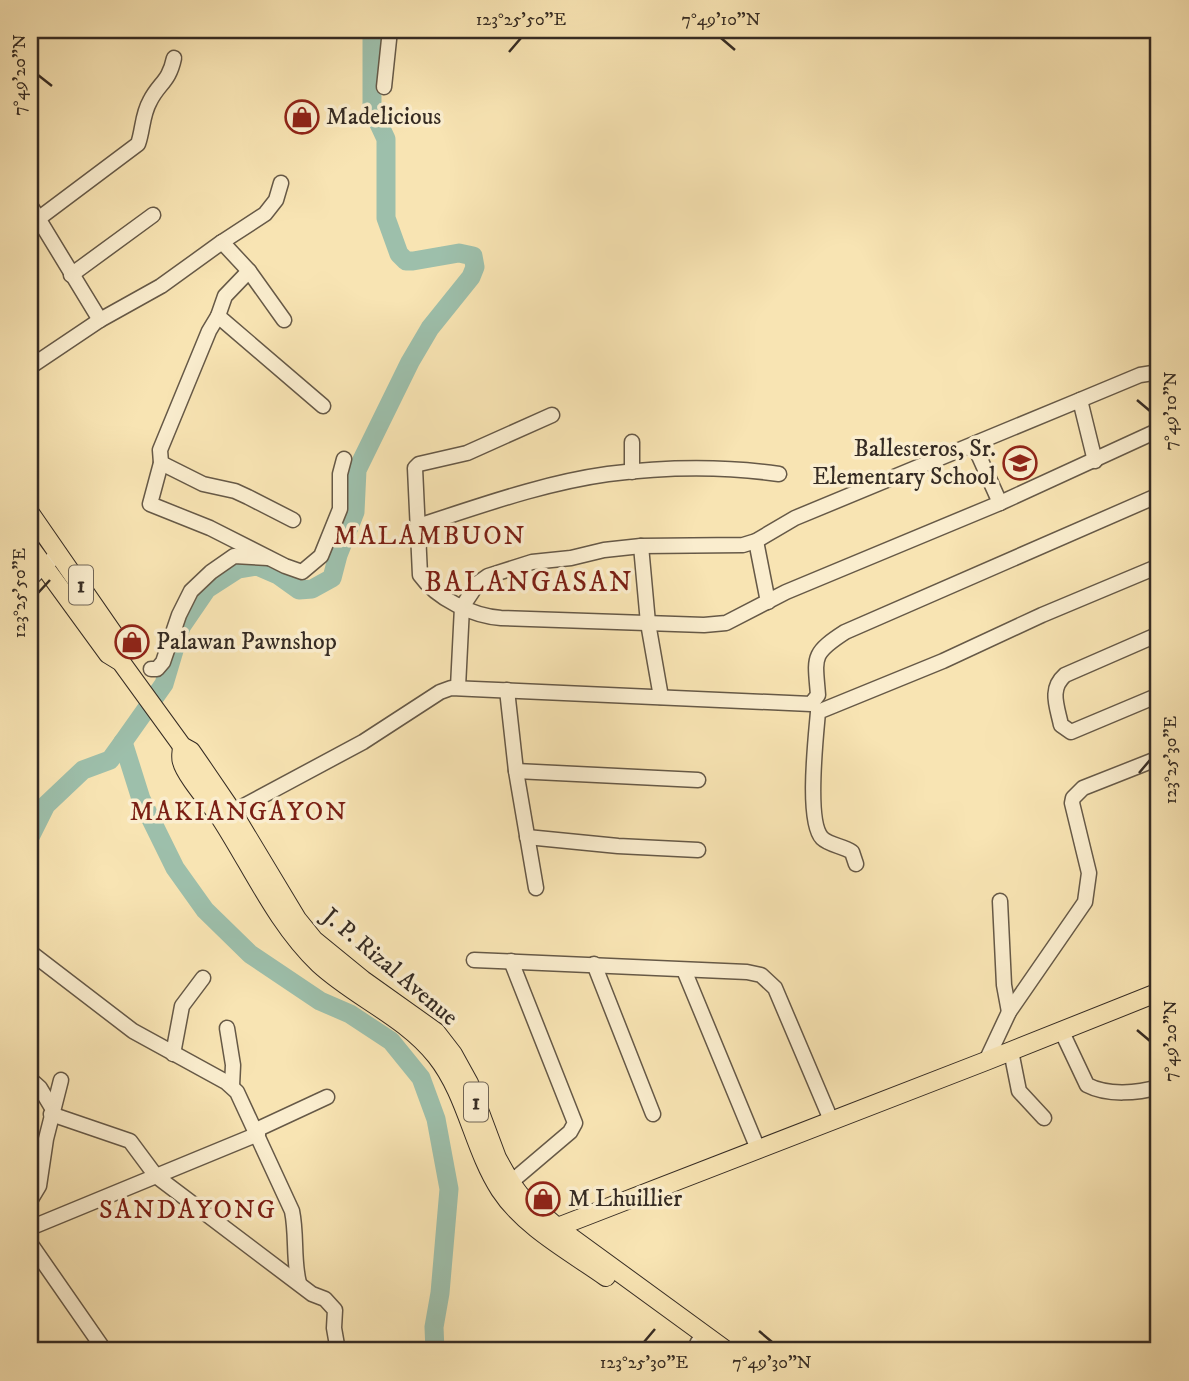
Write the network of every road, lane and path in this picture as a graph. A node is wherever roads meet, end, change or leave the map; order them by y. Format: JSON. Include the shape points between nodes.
{"nodes":[{"id":1,"x":390,"y":30,"type":"edge"},
{"id":2,"x":174,"y":58,"type":"dead end"},
{"id":3,"x":384,"y":87,"type":"dead end"},
{"id":4,"x":281,"y":183,"type":"dead end"},
{"id":5,"x":30,"y":205,"type":"edge"},
{"id":6,"x":153,"y":215,"type":"dead end"},
{"id":7,"x":38,"y":219,"type":"junction"},
{"id":8,"x":222,"y":242,"type":"junction"},
{"id":9,"x":249,"y":271,"type":"junction"},
{"id":10,"x":71,"y":275,"type":"junction"},
{"id":11,"x":218,"y":317,"type":"junction"},
{"id":12,"x":100,"y":320,"type":"junction"},
{"id":13,"x":284,"y":320,"type":"dead end"},
{"id":14,"x":30,"y":367,"type":"edge"},
{"id":15,"x":1159,"y":372,"type":"edge"},
{"id":16,"x":1080,"y":400,"type":"junction"},
{"id":17,"x":323,"y":406,"type":"dead end"},
{"id":18,"x":552,"y":415,"type":"dead end"},
{"id":19,"x":1159,"y":430,"type":"edge"},
{"id":20,"x":632,"y":442,"type":"dead end"},
{"id":21,"x":974,"y":444,"type":"junction"},
{"id":22,"x":344,"y":459,"type":"dead end"},
{"id":23,"x":1095,"y":461,"type":"junction"},
{"id":24,"x":161,"y":463,"type":"junction"},
{"id":25,"x":632,"y":472,"type":"junction"},
{"id":26,"x":779,"y":474,"type":"dead end"},
{"id":27,"x":1159,"y":495,"type":"edge"},
{"id":28,"x":1000,"y":503,"type":"junction"},
{"id":29,"x":30,"y":513,"type":"edge"},
{"id":30,"x":293,"y":520,"type":"dead end"},
{"id":31,"x":418,"y":526,"type":"junction"},
{"id":32,"x":756,"y":541,"type":"junction"},
{"id":33,"x":640,"y":545,"type":"junction"},
{"id":34,"x":30,"y":547,"type":"edge"},
{"id":35,"x":59,"y":553,"type":"junction"},
{"id":36,"x":273,"y":558,"type":"junction"},
{"id":37,"x":43,"y":565,"type":"junction"},
{"id":38,"x":1159,"y":566,"type":"edge"},
{"id":39,"x":30,"y":579,"type":"edge"},
{"id":40,"x":768,"y":602,"type":"junction"},
{"id":41,"x":462,"y":607,"type":"junction"},
{"id":42,"x":648,"y":623,"type":"junction"},
{"id":43,"x":1159,"y":634,"type":"edge"},
{"id":44,"x":121,"y":662,"type":"junction"},
{"id":45,"x":151,"y":669,"type":"dead end"},
{"id":46,"x":458,"y":687,"type":"junction"},
{"id":47,"x":507,"y":690,"type":"junction"},
{"id":48,"x":1159,"y":695,"type":"edge"},
{"id":49,"x":661,"y":697,"type":"junction"},
{"id":50,"x":814,"y":708,"type":"junction"},
{"id":51,"x":1159,"y":758,"type":"edge"},
{"id":52,"x":516,"y":771,"type":"junction"},
{"id":53,"x":698,"y":780,"type":"dead end"},
{"id":54,"x":226,"y":815,"type":"junction"},
{"id":55,"x":527,"y":837,"type":"junction"},
{"id":56,"x":698,"y":850,"type":"dead end"},
{"id":57,"x":856,"y":863,"type":"dead end"},
{"id":58,"x":536,"y":888,"type":"dead end"},
{"id":59,"x":1000,"y":901,"type":"dead end"},
{"id":60,"x":30,"y":952,"type":"edge"},
{"id":61,"x":474,"y":960,"type":"dead end"},
{"id":62,"x":511,"y":961,"type":"junction"},
{"id":63,"x":594,"y":964,"type":"junction"},
{"id":64,"x":684,"y":970,"type":"junction"},
{"id":65,"x":203,"y":978,"type":"dead end"},
{"id":66,"x":1159,"y":993,"type":"edge"},
{"id":67,"x":1009,"y":1012,"type":"junction"},
{"id":68,"x":227,"y":1028,"type":"dead end"},
{"id":69,"x":1060,"y":1030,"type":"junction"},
{"id":70,"x":1011,"y":1051,"type":"junction"},
{"id":71,"x":173,"y":1054,"type":"junction"},
{"id":72,"x":986,"y":1061,"type":"junction"},
{"id":73,"x":30,"y":1079,"type":"edge"},
{"id":74,"x":61,"y":1080,"type":"dead end"},
{"id":75,"x":232,"y":1086,"type":"junction"},
{"id":76,"x":1159,"y":1087,"type":"edge"},
{"id":77,"x":327,"y":1097,"type":"dead end"},
{"id":78,"x":52,"y":1111,"type":"junction"},
{"id":79,"x":653,"y":1114,"type":"dead end"},
{"id":80,"x":1044,"y":1118,"type":"dead end"},
{"id":81,"x":831,"y":1120,"type":"junction"},
{"id":82,"x":257,"y":1132,"type":"junction"},
{"id":83,"x":758,"y":1149,"type":"junction"},
{"id":84,"x":156,"y":1176,"type":"junction"},
{"id":85,"x":505,"y":1187,"type":"junction"},
{"id":86,"x":30,"y":1201,"type":"edge"},
{"id":87,"x":30,"y":1228,"type":"edge"},
{"id":88,"x":550,"y":1230,"type":"junction"},
{"id":89,"x":30,"y":1243,"type":"edge"},
{"id":90,"x":299,"y":1283,"type":"junction"},
{"id":91,"x":701,"y":1348,"type":"edge"},
{"id":92,"x":105,"y":1351,"type":"edge"},
{"id":93,"x":338,"y":1351,"type":"edge"},
{"id":94,"x":727,"y":1351,"type":"edge"}],
"edges":[{"from":1,"to":3,"type":"street"},
{"from":2,"to":7,"type":"street","via":[[168,78],[145,111],[138,144]]},
{"from":4,"to":8,"type":"street","via":[[265,214]]},
{"from":5,"to":7,"type":"street"},
{"from":6,"to":10,"type":"street"},
{"from":7,"to":10,"type":"street"},
{"from":8,"to":9,"type":"street"},
{"from":8,"to":12,"type":"street","via":[[161,286]]},
{"from":9,"to":11,"type":"street","via":[[225,296]]},
{"from":9,"to":13,"type":"street"},
{"from":10,"to":12,"type":"street"},
{"from":11,"to":17,"type":"street"},
{"from":11,"to":24,"type":"street","via":[[160,450]]},
{"from":12,"to":14,"type":"street"},
{"from":15,"to":16,"type":"street","via":[[1140,375]]},
{"from":16,"to":21,"type":"street"},
{"from":16,"to":23,"type":"street"},
{"from":18,"to":31,"type":"street","via":[[467,453],[416,466]]},
{"from":19,"to":23,"type":"street"},
{"from":20,"to":25,"type":"street"},
{"from":21,"to":28,"type":"street"},
{"from":21,"to":32,"type":"street","via":[[795,518]]},
{"from":22,"to":36,"type":"street","via":[[340,509],[321,556],[302,572]]},
{"from":23,"to":28,"type":"street"},
{"from":24,"to":30,"type":"street"},
{"from":24,"to":36,"type":"street","via":[[150,505]]},
{"from":25,"to":26,"type":"street","via":[[725,468]]},
{"from":25,"to":31,"type":"street","via":[[513,496]]},
{"from":27,"to":50,"type":"street","via":[[845,632],[817,655]]},
{"from":28,"to":40,"type":"street"},
{"from":29,"to":35,"type":"main road","name":"J. P. Rizal Avenue","number":"1"},
{"from":31,"to":41,"type":"street","via":[[420,575]]},
{"from":32,"to":33,"type":"street","via":[[730,546]]},
{"from":32,"to":40,"type":"street"},
{"from":33,"to":41,"type":"street","via":[[501,570],[478,583]]},
{"from":33,"to":42,"type":"street"},
{"from":34,"to":37,"type":"main road","name":"J. P. Rizal Avenue","number":"1"},
{"from":35,"to":37,"type":"street"},
{"from":35,"to":44,"type":"main road","name":"J. P. Rizal Avenue","number":"1","via":[[122,646]]},
{"from":36,"to":45,"type":"street","via":[[234,556],[211,572],[191,591],[163,662]]},
{"from":37,"to":39,"type":"street"},
{"from":37,"to":44,"type":"main road","name":"J. P. Rizal Avenue","number":"1","via":[[108,654]]},
{"from":38,"to":50,"type":"street","via":[[943,661]]},
{"from":40,"to":42,"type":"street","via":[[718,625]]},
{"from":41,"to":42,"type":"street","via":[[497,618]]},
{"from":41,"to":46,"type":"street"},
{"from":42,"to":49,"type":"street"},
{"from":43,"to":48,"type":"street","via":[[1065,675],[1056,686],[1055,697],[1061,725],[1071,732]]},
{"from":44,"to":54,"type":"main road","name":"J. P. Rizal Avenue","number":"1","via":[[182,746],[181,762]]},
{"from":46,"to":47,"type":"street"},
{"from":46,"to":54,"type":"street","via":[[440,692],[363,741]]},
{"from":47,"to":49,"type":"street"},
{"from":47,"to":52,"type":"street"},
{"from":49,"to":50,"type":"street"},
{"from":50,"to":57,"type":"street","via":[[817,829],[823,839],[852,852]]},
{"from":51,"to":67,"type":"street","via":[[1083,788],[1073,798],[1089,873],[1085,902]]},
{"from":52,"to":53,"type":"street"},
{"from":52,"to":55,"type":"street"},
{"from":54,"to":85,"type":"main road","name":"J. P. Rizal Avenue","number":"1","via":[[284,909],[331,955],[436,1032],[453,1054]]},
{"from":55,"to":56,"type":"street"},
{"from":55,"to":58,"type":"street"},
{"from":59,"to":67,"type":"street"},
{"from":60,"to":71,"type":"street","via":[[134,1031]]},
{"from":61,"to":62,"type":"street"},
{"from":62,"to":63,"type":"street"},
{"from":62,"to":85,"type":"street","via":[[575,1123]]},
{"from":63,"to":64,"type":"street"},
{"from":63,"to":79,"type":"street"},
{"from":64,"to":81,"type":"street","via":[[747,972],[768,979]]},
{"from":64,"to":83,"type":"street"},
{"from":65,"to":71,"type":"street","via":[[182,1006]]},
{"from":66,"to":69,"type":"main road"},
{"from":67,"to":72,"type":"street"},
{"from":68,"to":75,"type":"street"},
{"from":69,"to":70,"type":"main road"},
{"from":69,"to":76,"type":"street","via":[[1087,1085],[1126,1093]]},
{"from":70,"to":72,"type":"main road"},
{"from":70,"to":80,"type":"street","via":[[1019,1091]]},
{"from":71,"to":75,"type":"street"},
{"from":72,"to":81,"type":"main road"},
{"from":73,"to":78,"type":"street"},
{"from":74,"to":78,"type":"street"},
{"from":75,"to":82,"type":"street"},
{"from":77,"to":82,"type":"street"},
{"from":78,"to":84,"type":"street","via":[[130,1141]]},
{"from":78,"to":86,"type":"street","via":[[39,1186]]},
{"from":81,"to":83,"type":"main road"},
{"from":82,"to":84,"type":"street"},
{"from":82,"to":90,"type":"street","via":[[292,1211]]},
{"from":83,"to":88,"type":"main road"},
{"from":84,"to":87,"type":"street"},
{"from":84,"to":90,"type":"street"},
{"from":85,"to":88,"type":"main road","name":"J. P. Rizal Avenue","number":"1","via":[[529,1221]]},
{"from":88,"to":91,"type":"main road","name":"J. P. Rizal Avenue","number":"1"},
{"from":88,"to":94,"type":"main road","name":"J. P. Rizal Avenue","number":"1"},
{"from":89,"to":92,"type":"street"},
{"from":90,"to":93,"type":"street","via":[[335,1310]]}]}
